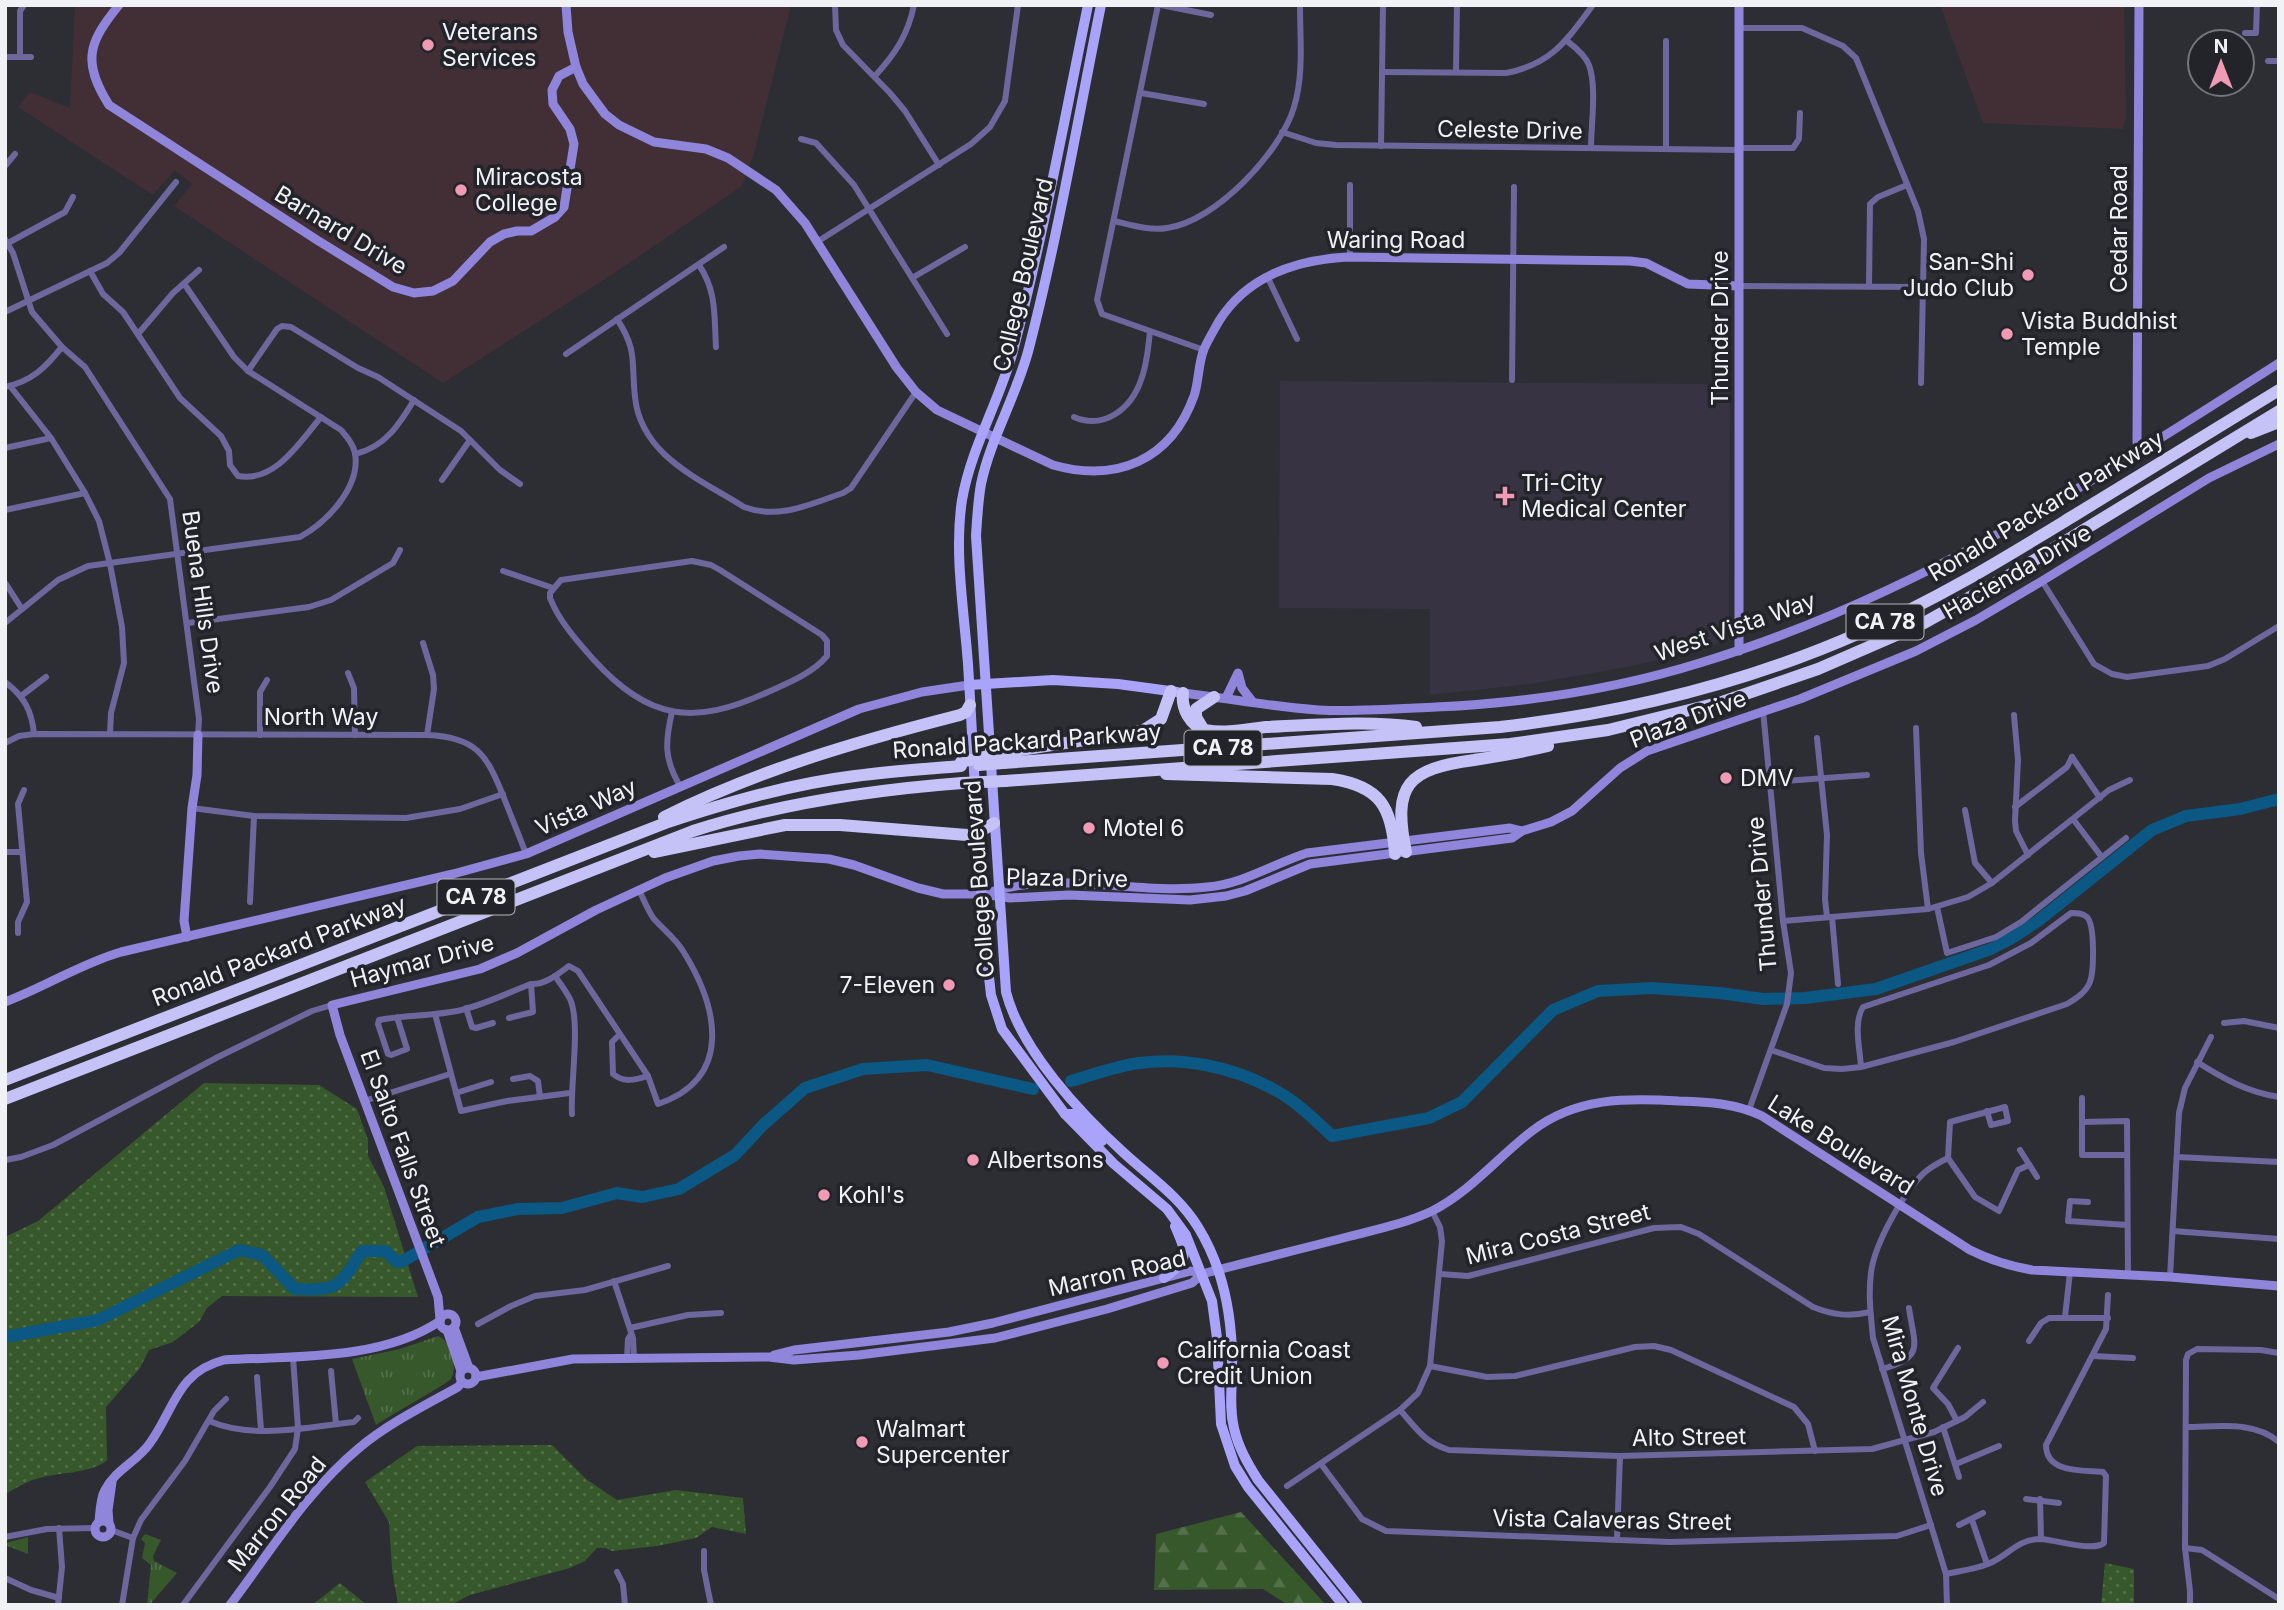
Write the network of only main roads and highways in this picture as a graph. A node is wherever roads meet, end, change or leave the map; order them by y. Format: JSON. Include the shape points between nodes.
{"nodes":[{"id":1,"x":1088,"y":5,"type":"edge"},
{"id":2,"x":1101,"y":5,"type":"edge"},
{"id":3,"x":2279,"y":390,"type":"edge"},
{"id":4,"x":2279,"y":411,"type":"edge"},
{"id":5,"x":2279,"y":422,"type":"edge"},
{"id":6,"x":2236,"y":436,"type":"junction"},
{"id":7,"x":986,"y":683,"type":"junction"},
{"id":8,"x":969,"y":685,"type":"junction"},
{"id":9,"x":1177,"y":692,"type":"junction"},
{"id":10,"x":1220,"y":697,"type":"road end"},
{"id":11,"x":970,"y":705,"type":"junction"},
{"id":12,"x":1205,"y":730,"type":"junction"},
{"id":13,"x":1608,"y":730,"type":"junction"},
{"id":14,"x":1444,"y":731,"type":"junction"},
{"id":15,"x":1002,"y":758,"type":"junction"},
{"id":16,"x":1145,"y":770,"type":"junction"},
{"id":17,"x":994,"y":823,"type":"junction"},
{"id":18,"x":978,"y":833,"type":"junction"},
{"id":19,"x":599,"y":849,"type":"junction"},
{"id":20,"x":633,"y":854,"type":"junction"},
{"id":21,"x":989,"y":981,"type":"junction"},
{"id":22,"x":1006,"y":992,"type":"junction"},
{"id":23,"x":993,"y":1003,"type":"junction"},
{"id":24,"x":1012,"y":1013,"type":"junction"},
{"id":25,"x":5,"y":1080,"type":"edge"},
{"id":26,"x":5,"y":1099,"type":"edge"},
{"id":27,"x":1065,"y":1114,"type":"junction"},
{"id":28,"x":1116,"y":1145,"type":"junction"},
{"id":29,"x":1162,"y":1205,"type":"junction"},
{"id":30,"x":1164,"y":1278,"type":"road end"},
{"id":31,"x":1219,"y":1403,"type":"junction"},
{"id":32,"x":1233,"y":1425,"type":"junction"},
{"id":33,"x":1343,"y":1605,"type":"edge"},
{"id":34,"x":1358,"y":1605,"type":"edge"}],
"edges":[{"from":1,"to":8,"type":"main road","name":"College Boulevard","via":[[1012,355],[971,461],[962,501]]},
{"from":2,"to":7,"type":"main road","name":"College Boulevard","via":[[1040,308],[982,482],[976,536]]},
{"from":3,"to":14,"type":"highway","name":"Ronald Packard Parkway","number":"CA 78","via":[[1966,580],[1903,614],[1810,654],[1644,704],[1545,722]]},
{"from":4,"to":6,"type":"highway","name":"Ronald Packard Parkway","number":"CA 78"},
{"from":5,"to":6,"type":"highway","via":[[2260,432]]},
{"from":6,"to":13,"type":"highway","name":"Ronald Packard Parkway","number":"CA 78","via":[[1975,596],[1872,648],[1743,696]]},
{"from":7,"to":8,"type":"main road","name":"Vista Way"},
{"from":7,"to":9,"type":"main road","name":"Vista Way","via":[[1053,680]]},
{"from":7,"to":17,"type":"main road","name":"College Boulevard"},
{"from":8,"to":11,"type":"main road","name":"College Boulevard"},
{"from":9,"to":12,"type":"highway","via":[[1191,720]]},
{"from":9,"to":15,"type":"highway","via":[[1161,719],[1142,732]]},
{"from":10,"to":12,"type":"highway","via":[[1196,709]]},
{"from":11,"to":18,"type":"main road","name":"College Boulevard"},
{"from":11,"to":19,"type":"highway","via":[[960,715],[787,764],[683,807]]},
{"from":12,"to":14,"type":"highway","via":[[1332,724]]},
{"from":13,"to":16,"type":"highway","name":"Ronald Packard Parkway","number":"CA 78","via":[[1510,744]]},
{"from":13,"to":16,"type":"highway","via":[[1520,753],[1426,770],[1405,792],[1400,847],[1384,805],[1357,784],[1332,779],[1174,776]]},
{"from":14,"to":15,"type":"highway","name":"Ronald Packard Parkway","number":"CA 78"},
{"from":15,"to":19,"type":"highway","name":"Ronald Packard Parkway","number":"CA 78","bridge":true,"via":[[782,789],[713,807]]},
{"from":16,"to":20,"type":"highway","name":"Ronald Packard Parkway","number":"CA 78","bridge":true,"via":[[848,794],[714,824]]},
{"from":17,"to":18,"type":"highway"},
{"from":17,"to":22,"type":"main road","name":"College Boulevard"},
{"from":18,"to":20,"type":"highway","via":[[785,825]]},
{"from":18,"to":21,"type":"main road","name":"College Boulevard"},
{"from":19,"to":25,"type":"highway","name":"Ronald Packard Parkway","number":"CA 78"},
{"from":20,"to":26,"type":"highway","name":"Ronald Packard Parkway","number":"CA 78"},
{"from":21,"to":22,"type":"main road"},
{"from":21,"to":23,"type":"main road","name":"College Boulevard"},
{"from":22,"to":24,"type":"main road","name":"College Boulevard"},
{"from":23,"to":24,"type":"main road"},
{"from":23,"to":27,"type":"main road","name":"College Boulevard","via":[[1002,1029]]},
{"from":24,"to":28,"type":"main road","name":"College Boulevard","via":[[1066,1093]]},
{"from":27,"to":28,"type":"main road","via":[[1074,1114],[1108,1146]]},
{"from":27,"to":29,"type":"main road","name":"College Boulevard"},
{"from":28,"to":32,"type":"main road","name":"College Boulevard","via":[[1175,1196],[1199,1228],[1218,1270],[1230,1318]]},
{"from":29,"to":30,"type":"main road","via":[[1185,1256]]},
{"from":29,"to":31,"type":"main road","name":"College Boulevard","via":[[1186,1236],[1212,1301]]},
{"from":31,"to":32,"type":"main road"},
{"from":31,"to":33,"type":"main road","name":"College Boulevard","via":[[1235,1466]]},
{"from":32,"to":34,"type":"main road","name":"College Boulevard","via":[[1258,1480]]}]}
